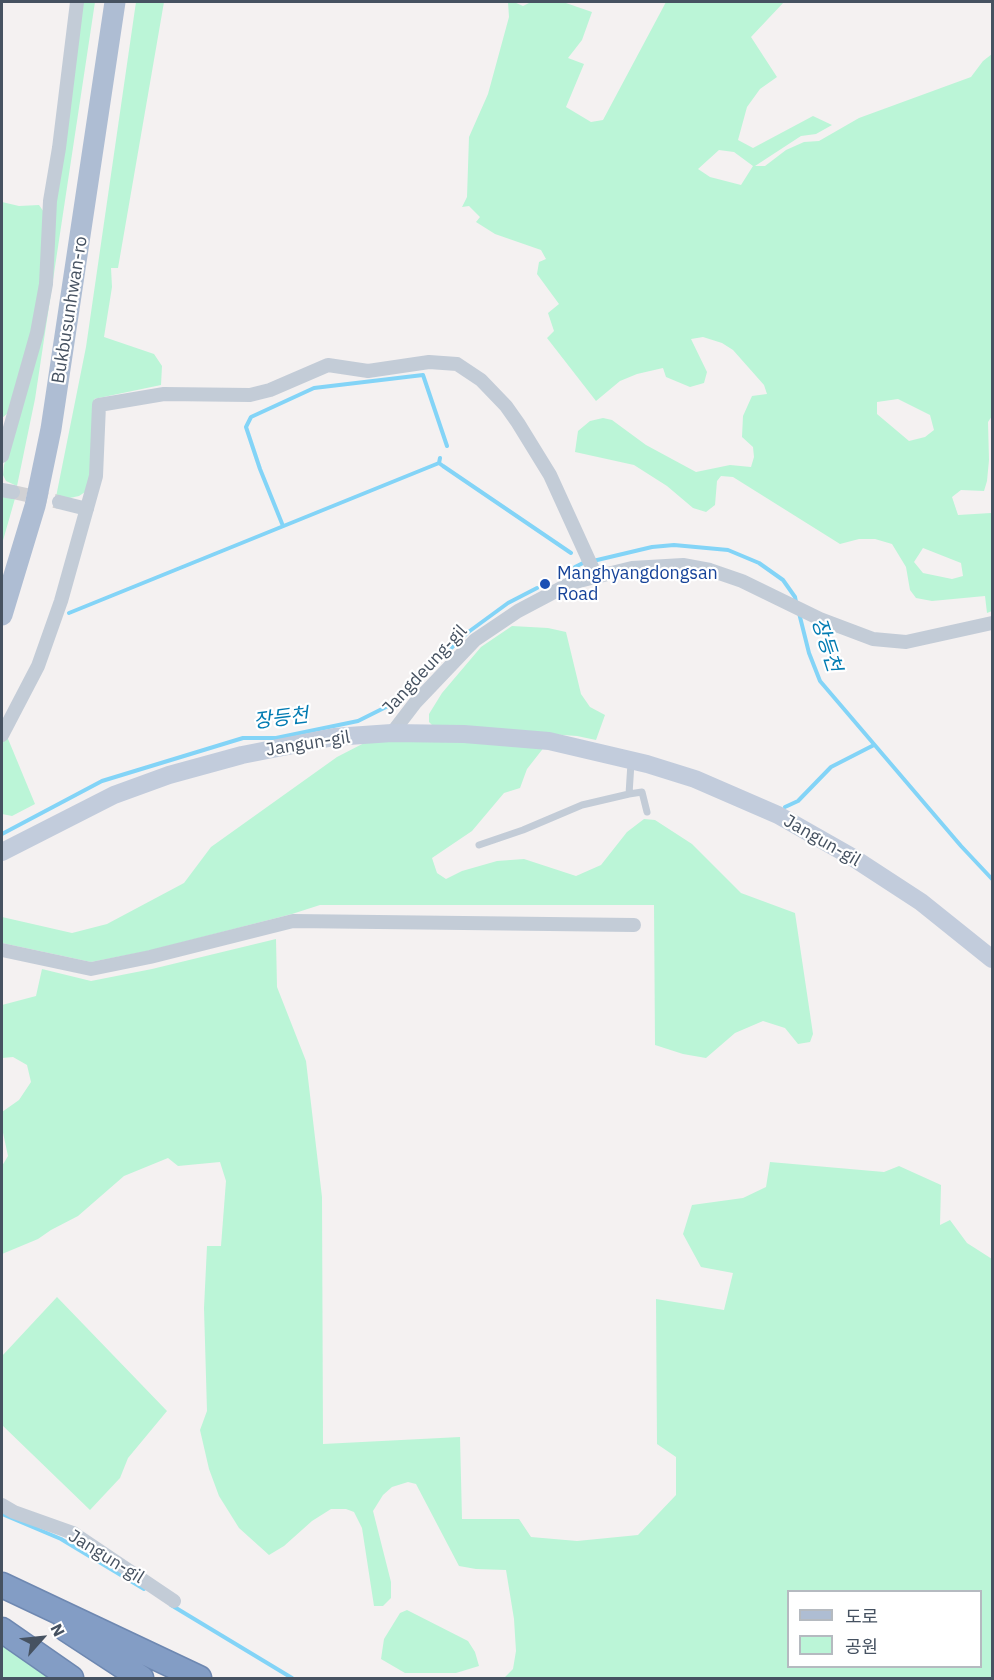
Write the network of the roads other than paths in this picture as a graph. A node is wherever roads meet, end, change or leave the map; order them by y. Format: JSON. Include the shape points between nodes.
{"nodes":[{"id":1,"x":77,"y":2,"type":"edge"},
{"id":2,"x":115,"y":2,"type":"edge"},
{"id":3,"x":2,"y":456,"type":"edge"},
{"id":4,"x":59,"y":502,"type":"tunnel mouth"},
{"id":5,"x":87,"y":508,"type":"junction"},
{"id":6,"x":592,"y":566,"type":"junction"},
{"id":7,"x":2,"y":615,"type":"edge"},
{"id":8,"x":993,"y":622,"type":"edge"},
{"id":9,"x":392,"y":733,"type":"junction"},
{"id":10,"x":2,"y":735,"type":"edge"},
{"id":11,"x":631,"y":760,"type":"junction"},
{"id":12,"x":629,"y":794,"type":"junction"},
{"id":13,"x":647,"y":812,"type":"dead end"},
{"id":14,"x":479,"y":845,"type":"dead end"},
{"id":15,"x":2,"y":852,"type":"edge"},
{"id":16,"x":634,"y":925,"type":"dead end"},
{"id":17,"x":2,"y":950,"type":"edge"},
{"id":18,"x":993,"y":959,"type":"edge"},
{"id":19,"x":2,"y":1505,"type":"edge"},
{"id":20,"x":2,"y":1586,"type":"edge"},
{"id":21,"x":174,"y":1601,"type":"dead end"},
{"id":22,"x":2,"y":1630,"type":"edge"},
{"id":23,"x":71,"y":1678,"type":"edge"},
{"id":24,"x":141,"y":1678,"type":"edge"},
{"id":25,"x":199,"y":1678,"type":"edge"}],
"edges":[{"from":1,"to":3,"type":"street","via":[[50,201],[46,284],[37,333]]},
{"from":2,"to":7,"type":"main road","name":"Bukbusunhwan-ro","via":[[51,429],[34,506]]},
{"from":4,"to":5,"type":"street"},
{"from":5,"to":6,"type":"street","via":[[96,476],[99,405],[164,394],[250,395],[328,365],[368,371],[429,362],[457,364],[481,380],[518,423],[550,475]]},
{"from":5,"to":10,"type":"street","via":[[61,602],[38,666]]},
{"from":6,"to":8,"type":"street","name":"Jangdeung-gil","via":[[683,565],[710,570],[873,639],[921,639]]},
{"from":6,"to":9,"type":"street","name":"Jangdeung-gil","via":[[571,584],[518,611],[475,640]]},
{"from":9,"to":11,"type":"street","name":"Jangun-gil","via":[[549,741]]},
{"from":9,"to":15,"type":"street","name":"Jangun-gil","via":[[334,737],[242,755],[169,775],[91,805]]},
{"from":11,"to":12,"type":"lane"},
{"from":11,"to":18,"type":"street","name":"Jangun-gil","via":[[695,779],[778,815],[921,902]]},
{"from":12,"to":13,"type":"lane","via":[[642,792]]},
{"from":12,"to":14,"type":"lane","via":[[582,805]]},
{"from":16,"to":17,"type":"street","via":[[293,921],[91,969]]},
{"from":19,"to":21,"type":"street","name":"Jangun-gil","via":[[73,1533]]},
{"from":20,"to":24,"type":"highway"},
{"from":20,"to":25,"type":"highway"},
{"from":22,"to":23,"type":"highway"}]}
